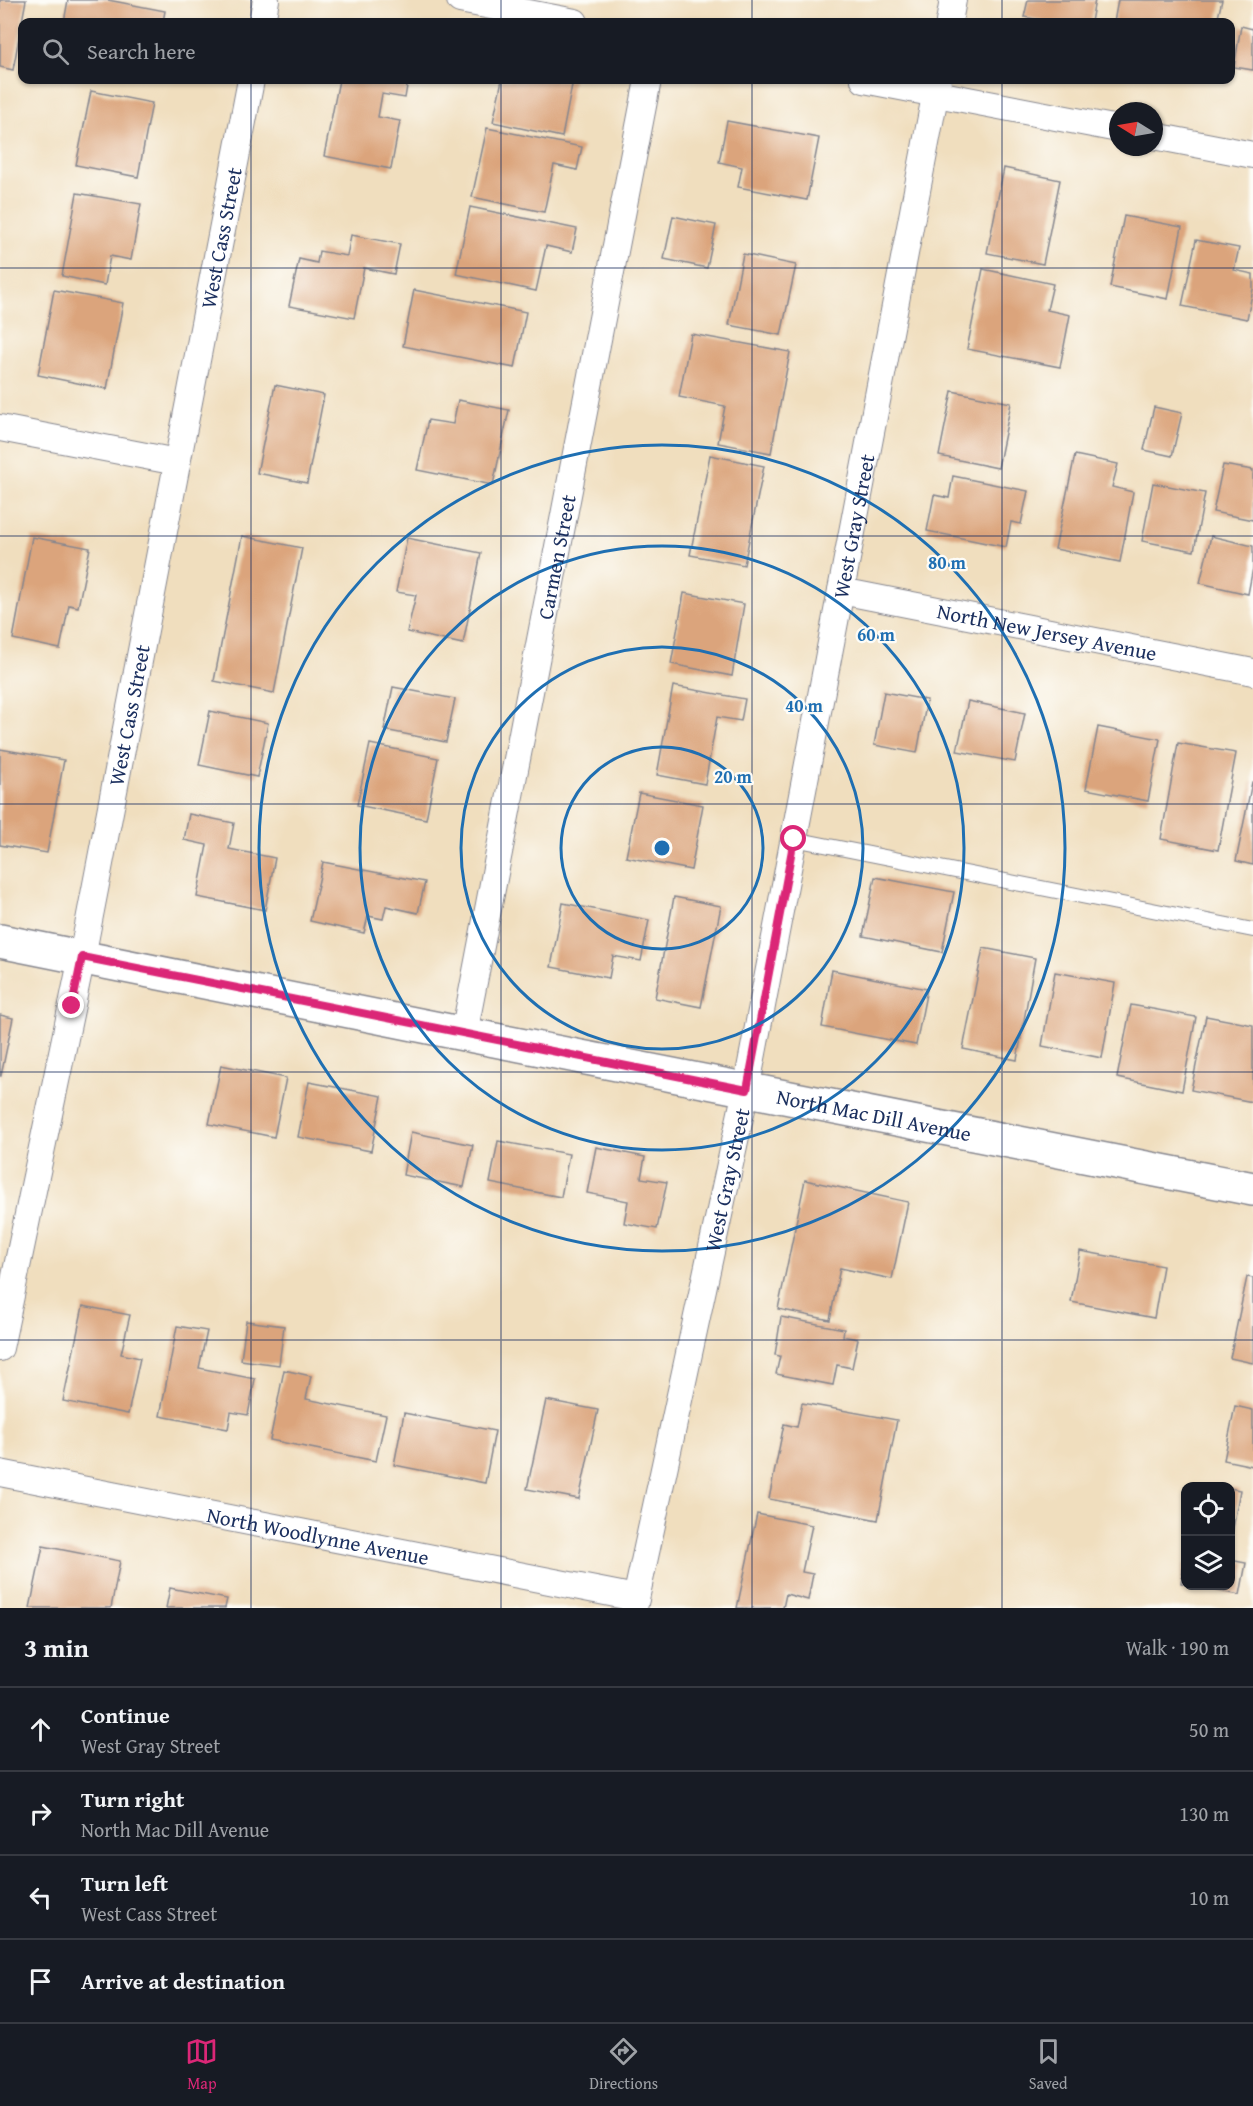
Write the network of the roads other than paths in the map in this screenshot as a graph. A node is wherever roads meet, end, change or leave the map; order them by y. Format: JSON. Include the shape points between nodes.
{"nodes":[{"id":1,"x":266,"y":0,"type":"edge"},
{"id":2,"x":460,"y":0,"type":"edge"},
{"id":3,"x":953,"y":0,"type":"edge"},
{"id":4,"x":263,"y":18,"type":"edge"},
{"id":5,"x":554,"y":18,"type":"edge"},
{"id":6,"x":950,"y":18,"type":"edge"},
{"id":7,"x":250,"y":84,"type":"edge"},
{"id":8,"x":647,"y":84,"type":"edge"},
{"id":9,"x":912,"y":84,"type":"edge"},
{"id":10,"x":936,"y":86,"type":"edge"},
{"id":11,"x":1109,"y":127,"type":"edge"},
{"id":12,"x":1163,"y":138,"type":"edge"},
{"id":13,"x":1253,"y":155,"type":"edge"},
{"id":14,"x":0,"y":428,"type":"edge"},
{"id":15,"x":177,"y":462,"type":"junction"},
{"id":16,"x":841,"y":591,"type":"junction"},
{"id":17,"x":1253,"y":672,"type":"edge"},
{"id":18,"x":794,"y":839,"type":"junction"},
{"id":19,"x":1253,"y":930,"type":"edge"},
{"id":20,"x":0,"y":940,"type":"edge"},
{"id":21,"x":82,"y":957,"type":"junction"},
{"id":22,"x":464,"y":1034,"type":"junction"},
{"id":23,"x":747,"y":1090,"type":"junction"},
{"id":24,"x":1253,"y":1189,"type":"edge"},
{"id":25,"x":0,"y":1348,"type":"edge"},
{"id":26,"x":0,"y":1473,"type":"edge"},
{"id":27,"x":635,"y":1603,"type":"edge"}],
"edges":[{"from":1,"to":4,"type":"street"},
{"from":2,"to":5,"type":"street"},
{"from":3,"to":6,"type":"street"},
{"from":7,"to":15,"type":"street","name":"West Cass Street"},
{"from":8,"to":22,"type":"street","name":"Carmen Street"},
{"from":9,"to":10,"type":"street"},
{"from":10,"to":11,"type":"street"},
{"from":10,"to":16,"type":"street","name":"West Gray Street"},
{"from":12,"to":13,"type":"street"},
{"from":14,"to":15,"type":"street"},
{"from":15,"to":21,"type":"street","name":"West Cass Street"},
{"from":16,"to":17,"type":"street","name":"North New Jersey Avenue"},
{"from":16,"to":18,"type":"street","name":"West Gray Street"},
{"from":18,"to":19,"type":"lane"},
{"from":18,"to":23,"type":"street","name":"West Gray Street"},
{"from":20,"to":21,"type":"street","name":"North Mac Dill Avenue"},
{"from":21,"to":22,"type":"street","name":"North Mac Dill Avenue"},
{"from":21,"to":25,"type":"street","name":"West Cass Street"},
{"from":22,"to":23,"type":"street","name":"North Mac Dill Avenue"},
{"from":23,"to":24,"type":"street","name":"North Mac Dill Avenue"},
{"from":23,"to":27,"type":"street","name":"West Gray Street"},
{"from":26,"to":27,"type":"street","name":"North Woodlynne Avenue"}]}
